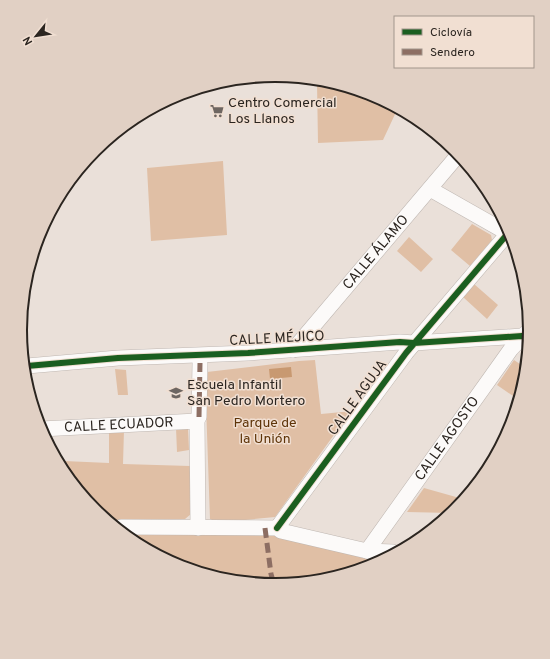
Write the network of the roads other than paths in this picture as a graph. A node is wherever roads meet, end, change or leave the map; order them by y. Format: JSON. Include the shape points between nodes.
{"nodes":[{"id":1,"x":455,"y":159,"type":"edge"},
{"id":2,"x":430,"y":189,"type":"junction"},
{"id":3,"x":501,"y":228,"type":"edge"},
{"id":4,"x":505,"y":238,"type":"edge"},
{"id":5,"x":523,"y":334,"type":"edge"},
{"id":6,"x":522,"y":338,"type":"edge"},
{"id":7,"x":414,"y":343,"type":"junction"},
{"id":8,"x":293,"y":350,"type":"junction"},
{"id":9,"x":200,"y":363,"type":"dead end"},
{"id":10,"x":30,"y":366,"type":"edge"},
{"id":11,"x":198,"y":419,"type":"junction"},
{"id":12,"x":48,"y":429,"type":"edge"},
{"id":13,"x":125,"y":527,"type":"edge"},
{"id":14,"x":198,"y":528,"type":"junction"},
{"id":15,"x":277,"y":528,"type":"junction"},
{"id":16,"x":367,"y":551,"type":"junction"},
{"id":17,"x":386,"y":552,"type":"edge"}],
"edges":[{"from":1,"to":2,"type":"street","name":"CALLE ÁLAMO"},
{"from":2,"to":3,"type":"street"},
{"from":2,"to":8,"type":"street","name":"CALLE ÁLAMO"},
{"from":4,"to":7,"type":"street","name":"CALLE AGUJA"},
{"from":5,"to":7,"type":"street","name":"CALLE MÉJICO"},
{"from":6,"to":16,"type":"street","name":"CALLE AGOSTO","via":[[511,349]]},
{"from":7,"to":8,"type":"street","name":"CALLE MÉJICO"},
{"from":7,"to":15,"type":"street","name":"CALLE AGUJA"},
{"from":8,"to":10,"type":"street","name":"CALLE MÉJICO","via":[[118,358]]},
{"from":9,"to":11,"type":"street"},
{"from":11,"to":12,"type":"street","name":"CALLE ECUADOR"},
{"from":11,"to":14,"type":"street"},
{"from":13,"to":14,"type":"street"},
{"from":14,"to":15,"type":"street"},
{"from":15,"to":16,"type":"street"},
{"from":16,"to":17,"type":"street"}]}
